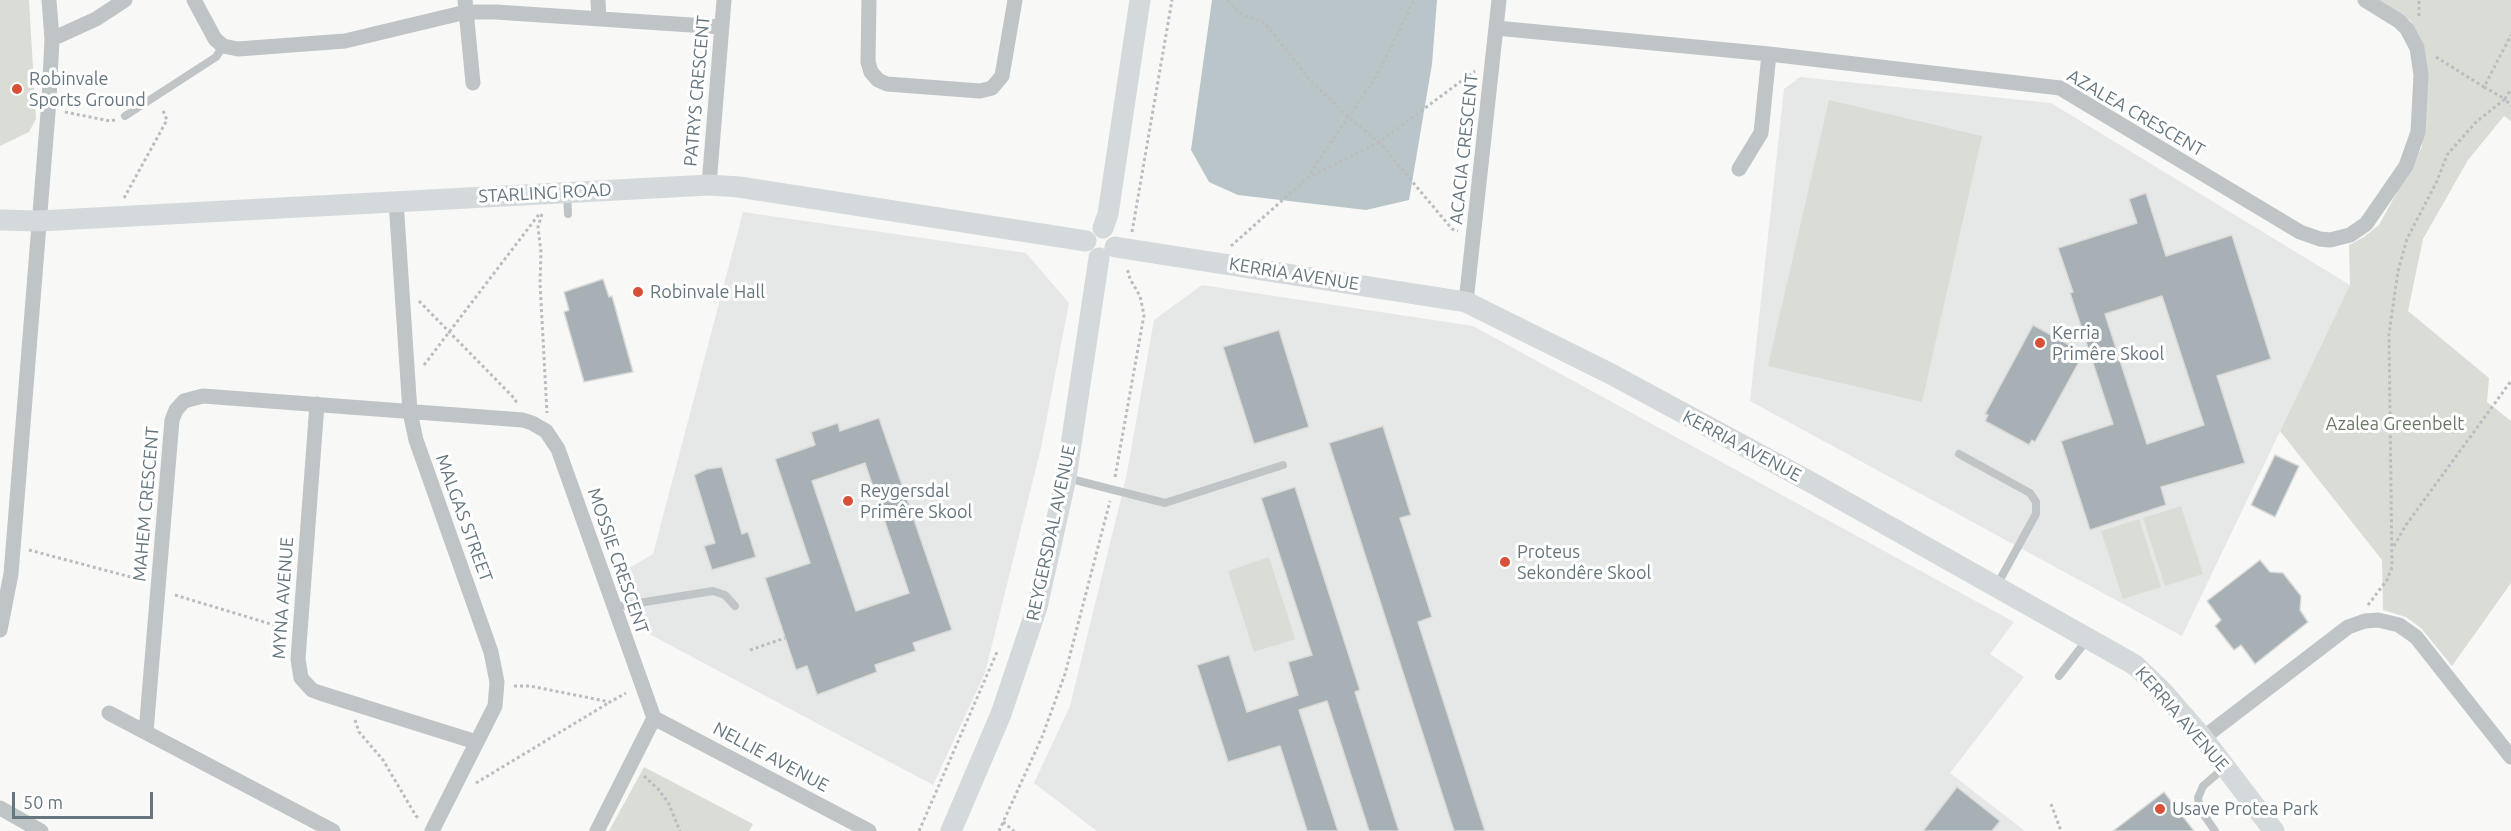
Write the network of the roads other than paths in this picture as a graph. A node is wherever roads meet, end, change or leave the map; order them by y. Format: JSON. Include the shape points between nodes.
{"nodes":[{"id":1,"x":49,"y":0,"type":"edge"},
{"id":2,"x":125,"y":0,"type":"edge"},
{"id":3,"x":194,"y":0,"type":"edge"},
{"id":4,"x":598,"y":0,"type":"edge"},
{"id":5,"x":724,"y":0,"type":"edge"},
{"id":6,"x":869,"y":0,"type":"edge"},
{"id":7,"x":1014,"y":0,"type":"edge"},
{"id":8,"x":1140,"y":0,"type":"edge"},
{"id":9,"x":1499,"y":0,"type":"edge"},
{"id":10,"x":2365,"y":0,"type":"edge"},
{"id":11,"x":465,"y":6,"type":"edge"},
{"id":12,"x":599,"y":19,"type":"junction"},
{"id":13,"x":721,"y":27,"type":"junction"},
{"id":14,"x":1496,"y":28,"type":"junction"},
{"id":15,"x":52,"y":39,"type":"junction"},
{"id":16,"x":224,"y":46,"type":"junction"},
{"id":17,"x":1769,"y":54,"type":"junction"},
{"id":18,"x":473,"y":83,"type":"dead end"},
{"id":19,"x":125,"y":116,"type":"road end"},
{"id":20,"x":1739,"y":169,"type":"dead end"},
{"id":21,"x":709,"y":185,"type":"junction"},
{"id":22,"x":567,"y":191,"type":"junction"},
{"id":23,"x":396,"y":201,"type":"junction"},
{"id":24,"x":568,"y":214,"type":"dead end"},
{"id":25,"x":0,"y":220,"type":"edge"},
{"id":26,"x":39,"y":221,"type":"junction"},
{"id":27,"x":1103,"y":228,"type":"junction"},
{"id":28,"x":1086,"y":241,"type":"junction"},
{"id":29,"x":1115,"y":251,"type":"junction"},
{"id":30,"x":1467,"y":302,"type":"junction"},
{"id":31,"x":317,"y":404,"type":"junction"},
{"id":32,"x":410,"y":412,"type":"junction"},
{"id":33,"x":1959,"y":454,"type":"dead end"},
{"id":34,"x":1283,"y":465,"type":"dead end"},
{"id":35,"x":1066,"y":478,"type":"junction"},
{"id":36,"x":1996,"y":586,"type":"junction"},
{"id":37,"x":735,"y":606,"type":"dead end"},
{"id":38,"x":614,"y":607,"type":"junction"},
{"id":39,"x":0,"y":630,"type":"edge"},
{"id":40,"x":2089,"y":637,"type":"junction"},
{"id":41,"x":2059,"y":676,"type":"dead end"},
{"id":42,"x":109,"y":713,"type":"dead end"},
{"id":43,"x":654,"y":718,"type":"junction"},
{"id":44,"x":146,"y":732,"type":"junction"},
{"id":45,"x":2202,"y":738,"type":"junction"},
{"id":46,"x":476,"y":742,"type":"junction"},
{"id":47,"x":2511,"y":757,"type":"edge"},
{"id":48,"x":2225,"y":767,"type":"junction"},
{"id":49,"x":0,"y":808,"type":"edge"},
{"id":50,"x":433,"y":830,"type":"edge"},
{"id":51,"x":41,"y":831,"type":"edge"},
{"id":52,"x":333,"y":831,"type":"edge"},
{"id":53,"x":597,"y":831,"type":"edge"},
{"id":54,"x":869,"y":831,"type":"edge"},
{"id":55,"x":951,"y":831,"type":"edge"},
{"id":56,"x":2215,"y":831,"type":"edge"},
{"id":57,"x":2274,"y":831,"type":"edge"}],
"edges":[{"from":1,"to":15,"type":"street"},
{"from":2,"to":15,"type":"street","via":[[96,19]]},
{"from":3,"to":16,"type":"street","via":[[215,39]]},
{"from":4,"to":12,"type":"street"},
{"from":5,"to":13,"type":"street","name":"PATRYS CRESCENT"},
{"from":6,"to":7,"type":"street","via":[[868,62],[878,80],[980,92],[992,87],[1002,76]]},
{"from":8,"to":27,"type":"street"},
{"from":9,"to":14,"type":"street","name":"ACACIA CRESCENT"},
{"from":10,"to":17,"type":"street","name":"AZALEA CRESCENT","via":[[2399,21],[2417,48],[2421,75],[2418,132],[2406,166],[2366,224],[2350,235],[2330,240],[2300,232],[2060,88]]},
{"from":11,"to":12,"type":"street"},
{"from":11,"to":16,"type":"street","via":[[345,41],[238,50]]},
{"from":11,"to":18,"type":"street"},
{"from":12,"to":13,"type":"street"},
{"from":13,"to":21,"type":"street","name":"PATRYS CRESCENT"},
{"from":14,"to":17,"type":"street","name":"AZALEA CRESCENT"},
{"from":14,"to":30,"type":"street","name":"ACACIA CRESCENT"},
{"from":15,"to":26,"type":"street"},
{"from":16,"to":19,"type":"lane","via":[[216,57]]},
{"from":17,"to":20,"type":"street","via":[[1761,133]]},
{"from":21,"to":22,"type":"street","name":"STARLING ROAD"},
{"from":21,"to":28,"type":"street","name":"STARLING ROAD"},
{"from":22,"to":23,"type":"street","name":"STARLING ROAD"},
{"from":22,"to":24,"type":"lane"},
{"from":23,"to":26,"type":"street","name":"STARLING ROAD"},
{"from":23,"to":32,"type":"street","name":"MALGAS STREET"},
{"from":25,"to":26,"type":"street","name":"STARLING ROAD"},
{"from":26,"to":39,"type":"street","via":[[11,574]]},
{"from":27,"to":28,"type":"street","via":[[1090,232]]},
{"from":27,"to":29,"type":"street","via":[[1115,237]]},
{"from":28,"to":29,"type":"street","via":[[1088,250]]},
{"from":29,"to":30,"type":"street","name":"KERRIA AVENUE","via":[[1232,264]]},
{"from":29,"to":35,"type":"street","name":"REYGERSDAL AVENUE"},
{"from":30,"to":36,"type":"street","name":"KERRIA AVENUE","via":[[1621,380]]},
{"from":31,"to":32,"type":"street","name":"MAHEM CRESCENT"},
{"from":31,"to":44,"type":"street","name":"MAHEM CRESCENT","via":[[197,396],[184,401],[176,410],[172,420]]},
{"from":31,"to":46,"type":"street","name":"MYNA AVENUE","via":[[298,665],[302,678],[312,690]]},
{"from":32,"to":38,"type":"street","name":"MOSSIE CRESCENT","via":[[523,420],[551,436]]},
{"from":32,"to":46,"type":"street","name":"MALGAS STREET","via":[[498,682],[495,706]]},
{"from":33,"to":36,"type":"lane","via":[[2030,493],[2036,502],[2036,514]]},
{"from":34,"to":35,"type":"lane","via":[[1165,503]]},
{"from":35,"to":55,"type":"street","name":"REYGERSDAL AVENUE","via":[[1048,564],[1020,660]]},
{"from":36,"to":40,"type":"street","name":"KERRIA AVENUE"},
{"from":37,"to":38,"type":"lane","via":[[725,595],[713,591]]},
{"from":38,"to":43,"type":"street","name":"MOSSIE CRESCENT"},
{"from":40,"to":41,"type":"lane"},
{"from":40,"to":45,"type":"street","name":"KERRIA AVENUE","via":[[2135,664]]},
{"from":42,"to":44,"type":"street"},
{"from":43,"to":53,"type":"street"},
{"from":43,"to":54,"type":"street","name":"NELLIE AVENUE"},
{"from":44,"to":52,"type":"street"},
{"from":45,"to":47,"type":"street","via":[[2348,627],[2365,621],[2389,621],[2416,637]]},
{"from":45,"to":48,"type":"street","name":"KERRIA AVENUE"},
{"from":46,"to":50,"type":"street","name":"MALGAS STREET"},
{"from":48,"to":56,"type":"lane","via":[[2203,786],[2198,798],[2200,809]]},
{"from":48,"to":57,"type":"street","name":"KERRIA AVENUE"},
{"from":49,"to":51,"type":"street"}]}
